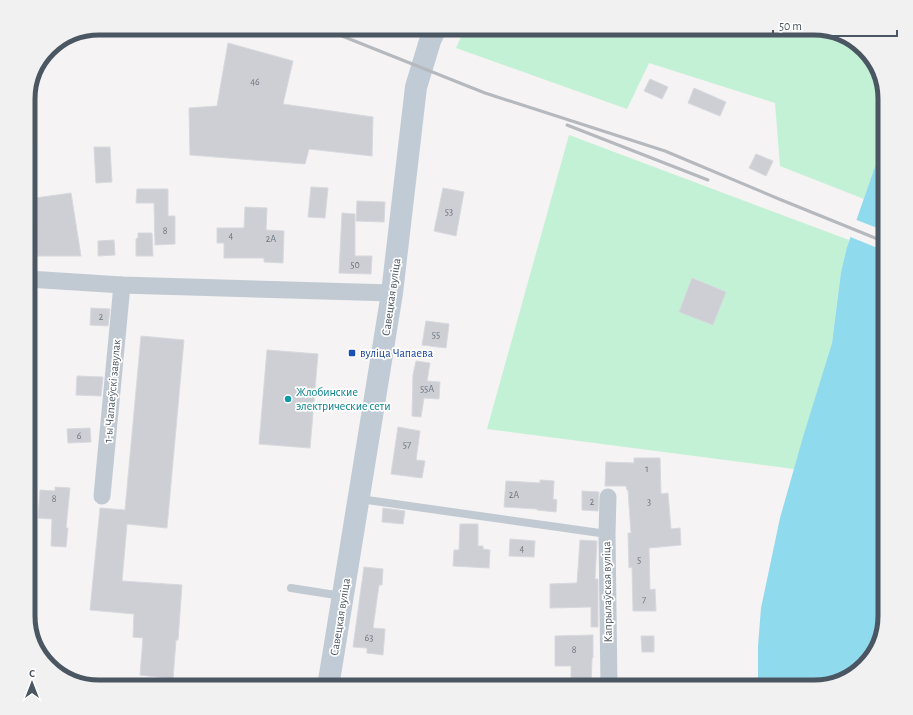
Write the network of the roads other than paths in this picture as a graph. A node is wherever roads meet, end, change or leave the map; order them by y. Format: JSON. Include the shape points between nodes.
{"nodes":[{"id":1,"x":433,"y":35,"type":"edge"},
{"id":2,"x":35,"y":279,"type":"edge"},
{"id":3,"x":122,"y":284,"type":"junction"},
{"id":4,"x":392,"y":293,"type":"junction"},
{"id":5,"x":102,"y":496,"type":"dead end"},
{"id":6,"x":608,"y":497,"type":"dead end"},
{"id":7,"x":359,"y":499,"type":"junction"},
{"id":8,"x":607,"y":534,"type":"junction"},
{"id":9,"x":292,"y":588,"type":"dead end"},
{"id":10,"x":343,"y":596,"type":"junction"},
{"id":11,"x":329,"y":680,"type":"edge"},
{"id":12,"x":609,"y":680,"type":"edge"}],
"edges":[{"from":1,"to":4,"type":"main road","name":"Савецкая вуліца","via":[[416,87]]},
{"from":2,"to":3,"type":"street"},
{"from":3,"to":4,"type":"street"},
{"from":3,"to":5,"type":"street","name":"1-ы Чапаеўскі завулак"},
{"from":4,"to":7,"type":"main road","name":"Савецкая вуліца"},
{"from":6,"to":8,"type":"street","name":"Капрылаўская вуліца"},
{"from":7,"to":8,"type":"lane"},
{"from":7,"to":10,"type":"main road","name":"Савецкая вуліца"},
{"from":8,"to":12,"type":"street","name":"Капрылаўская вуліца"},
{"from":9,"to":10,"type":"lane"},
{"from":10,"to":11,"type":"main road","name":"Савецкая вуліца"}]}
